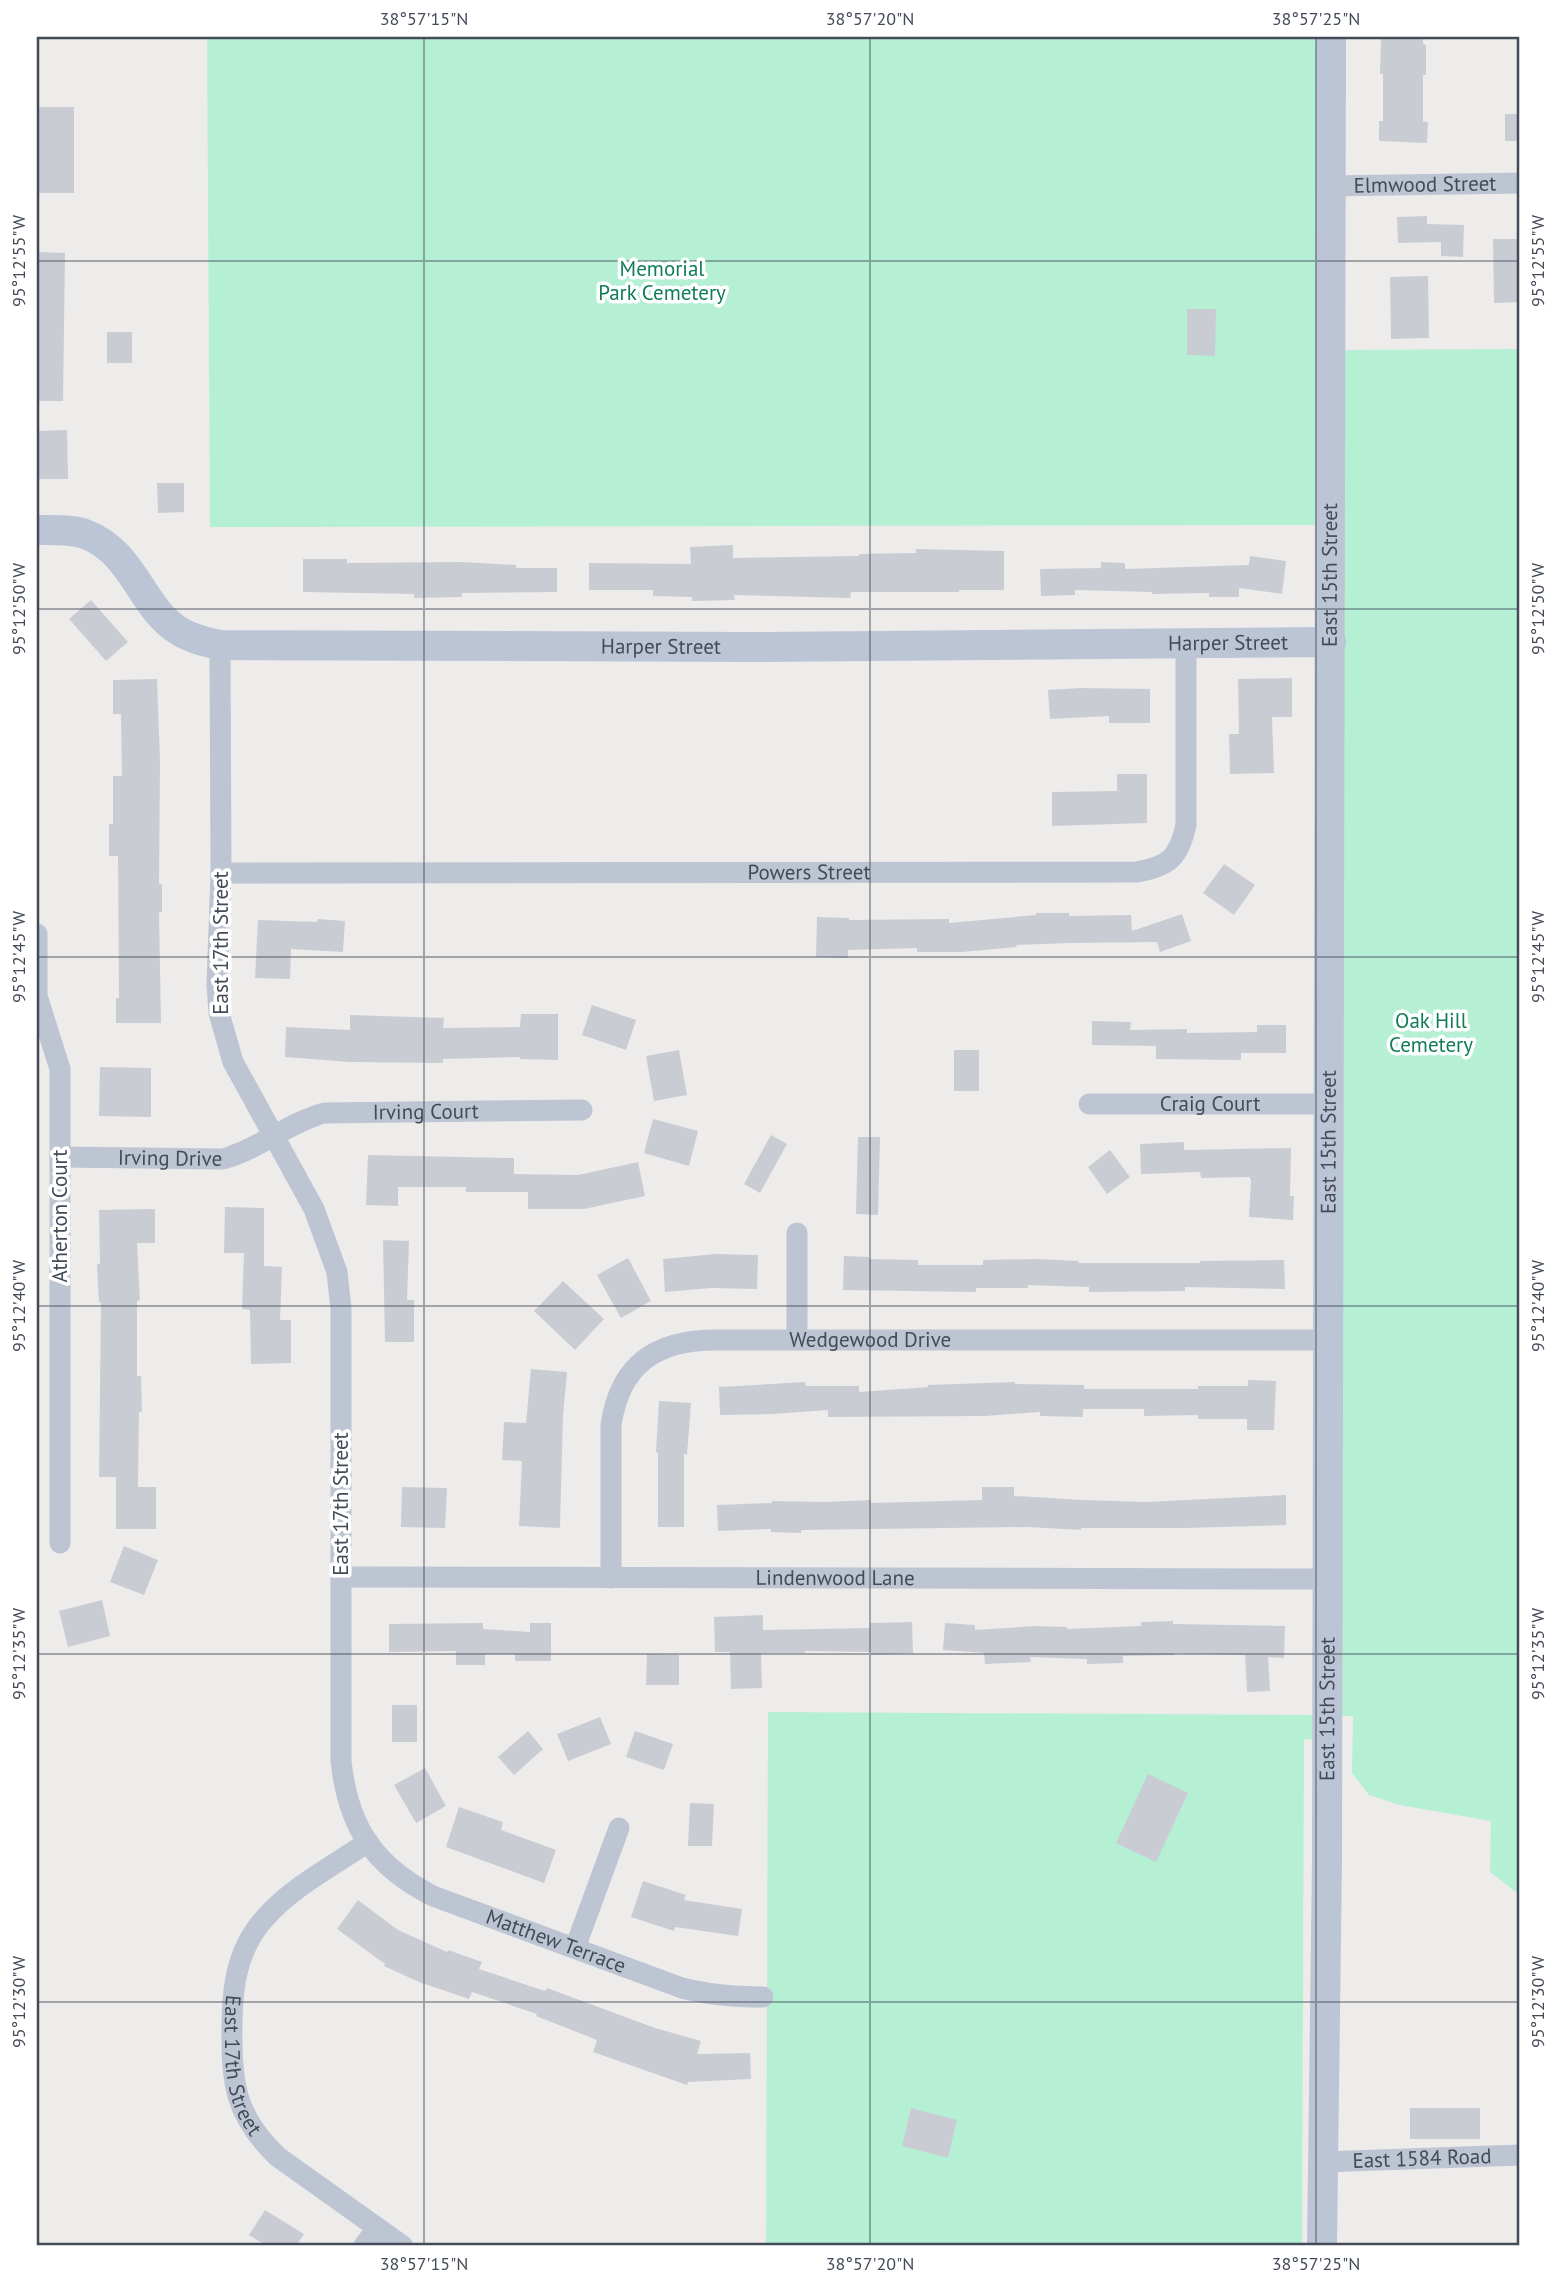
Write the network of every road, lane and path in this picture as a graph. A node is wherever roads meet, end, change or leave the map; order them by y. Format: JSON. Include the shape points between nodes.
{"nodes":[{"id":1,"x":1331,"y":37,"type":"edge"},
{"id":2,"x":1520,"y":183,"type":"edge"},
{"id":3,"x":1331,"y":186,"type":"junction"},
{"id":4,"x":37,"y":530,"type":"edge"},
{"id":5,"x":1186,"y":642,"type":"junction"},
{"id":6,"x":1331,"y":642,"type":"junction"},
{"id":7,"x":220,"y":645,"type":"junction"},
{"id":8,"x":221,"y":873,"type":"junction"},
{"id":9,"x":37,"y":934,"type":"edge"},
{"id":10,"x":1089,"y":1104,"type":"dead end"},
{"id":11,"x":1330,"y":1104,"type":"junction"},
{"id":12,"x":582,"y":1110,"type":"dead end"},
{"id":13,"x":274,"y":1136,"type":"junction"},
{"id":14,"x":60,"y":1157,"type":"junction"},
{"id":15,"x":797,"y":1233,"type":"dead end"},
{"id":16,"x":797,"y":1340,"type":"junction"},
{"id":17,"x":1329,"y":1340,"type":"junction"},
{"id":18,"x":60,"y":1543,"type":"dead end"},
{"id":19,"x":341,"y":1577,"type":"junction"},
{"id":20,"x":611,"y":1578,"type":"junction"},
{"id":21,"x":1328,"y":1579,"type":"junction"},
{"id":22,"x":619,"y":1828,"type":"dead end"},
{"id":23,"x":368,"y":1842,"type":"junction"},
{"id":24,"x":575,"y":1948,"type":"junction"},
{"id":25,"x":763,"y":1997,"type":"dead end"},
{"id":26,"x":1520,"y":2155,"type":"edge"},
{"id":27,"x":1322,"y":2162,"type":"junction"},
{"id":28,"x":377,"y":2228,"type":"junction"},
{"id":29,"x":365,"y":2246,"type":"edge"},
{"id":30,"x":403,"y":2246,"type":"edge"},
{"id":31,"x":1322,"y":2246,"type":"edge"}],
"edges":[{"from":1,"to":3,"type":"main road","name":"East 15th Street"},
{"from":2,"to":3,"type":"street","name":"Elmwood Street"},
{"from":3,"to":6,"type":"main road","name":"East 15th Street"},
{"from":4,"to":7,"type":"main road","name":"Harper Street","via":[[67,530],[106,546],[177,631]]},
{"from":5,"to":6,"type":"main road","name":"Harper Street"},
{"from":5,"to":7,"type":"main road","name":"Harper Street","via":[[755,647]]},
{"from":5,"to":8,"type":"street","name":"Powers Street","via":[[1186,825],[1173,859],[1155,869]]},
{"from":6,"to":11,"type":"main road","name":"East 15th Street"},
{"from":7,"to":8,"type":"street","name":"East 17th Street"},
{"from":8,"to":13,"type":"street","name":"East 17th Street","via":[[219,1013],[233,1062]]},
{"from":9,"to":14,"type":"street","name":"Atherton Court","via":[[37,996],[60,1069]]},
{"from":10,"to":11,"type":"street","name":"Craig Court"},
{"from":11,"to":17,"type":"main road","name":"East 15th Street"},
{"from":12,"to":13,"type":"street","name":"Irving Court","via":[[345,1111],[310,1117]]},
{"from":13,"to":14,"type":"street","name":"Irving Drive","via":[[223,1159]]},
{"from":13,"to":19,"type":"street","name":"East 17th Street","via":[[314,1209],[337,1272],[341,1309]]},
{"from":14,"to":18,"type":"street","name":"Atherton Court"},
{"from":15,"to":16,"type":"street"},
{"from":16,"to":17,"type":"street","name":"Wedgewood Drive"},
{"from":16,"to":20,"type":"street","name":"Wedgewood Drive","via":[[691,1340],[648,1356],[632,1370],[614,1404],[611,1425]]},
{"from":17,"to":21,"type":"main road","name":"East 15th Street"},
{"from":19,"to":20,"type":"street","name":"Lindenwood Lane"},
{"from":19,"to":23,"type":"street","name":"East 17th Street","via":[[343,1781],[355,1821]]},
{"from":20,"to":21,"type":"street","name":"Lindenwood Lane"},
{"from":21,"to":27,"type":"main road","name":"East 15th Street"},
{"from":22,"to":24,"type":"street"},
{"from":23,"to":24,"type":"street","name":"Matthew Terrace","via":[[397,1876],[433,1896]]},
{"from":23,"to":28,"type":"street","name":"East 17th Street","via":[[264,1918],[240,1959],[231,2010],[238,2098],[262,2142]]},
{"from":24,"to":25,"type":"street","name":"Matthew Terrace","via":[[705,1994]]},
{"from":26,"to":27,"type":"street","name":"East 1584 Road"},
{"from":27,"to":31,"type":"main road","name":"East 15th Street"},
{"from":28,"to":29,"type":"street"},
{"from":28,"to":30,"type":"street","name":"East 17th Street"}]}
